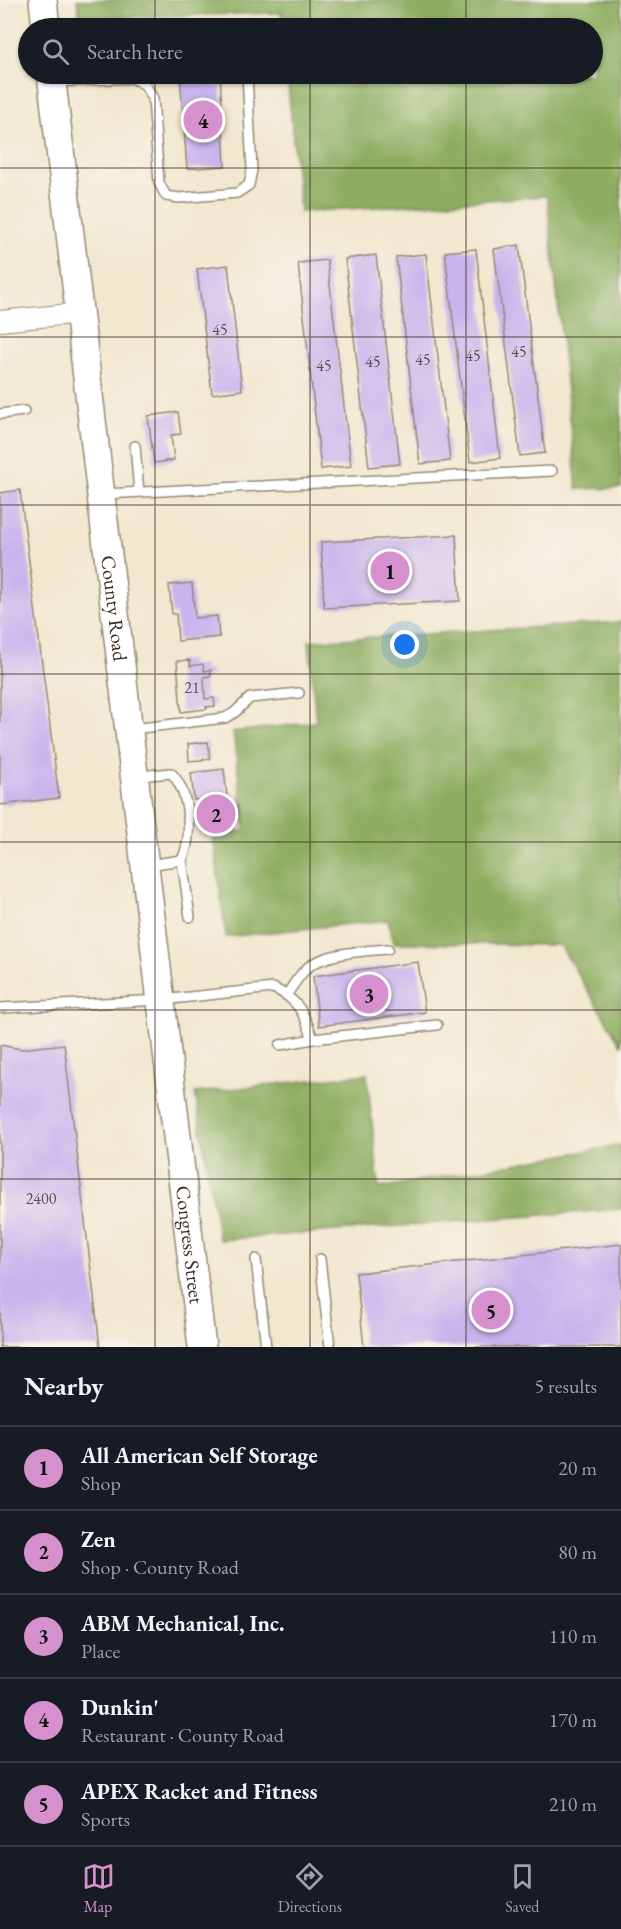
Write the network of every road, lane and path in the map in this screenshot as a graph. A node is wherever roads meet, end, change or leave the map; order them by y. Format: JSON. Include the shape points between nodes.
{"nodes":[{"id":1,"x":43,"y":0,"type":"edge"},
{"id":2,"x":45,"y":18,"type":"edge"},
{"id":3,"x":53,"y":84,"type":"edge"},
{"id":4,"x":144,"y":84,"type":"edge"},
{"id":5,"x":248,"y":84,"type":"edge"},
{"id":6,"x":80,"y":313,"type":"junction"},
{"id":7,"x":0,"y":321,"type":"edge"},
{"id":8,"x":24,"y":411,"type":"dead end"},
{"id":9,"x":0,"y":414,"type":"edge"},
{"id":10,"x":135,"y":446,"type":"dead end"},
{"id":11,"x":552,"y":471,"type":"dead end"},
{"id":12,"x":140,"y":492,"type":"junction"},
{"id":13,"x":102,"y":494,"type":"junction"},
{"id":14,"x":299,"y":693,"type":"dead end"},
{"id":15,"x":130,"y":729,"type":"junction"},
{"id":16,"x":135,"y":777,"type":"junction"},
{"id":17,"x":182,"y":860,"type":"junction"},
{"id":18,"x":146,"y":866,"type":"junction"},
{"id":19,"x":189,"y":917,"type":"dead end"},
{"id":20,"x":388,"y":949,"type":"dead end"},
{"id":21,"x":287,"y":994,"type":"junction"},
{"id":22,"x":162,"y":1000,"type":"junction"},
{"id":23,"x":0,"y":1008,"type":"edge"},
{"id":24,"x":437,"y":1025,"type":"dead end"},
{"id":25,"x":313,"y":1039,"type":"junction"},
{"id":26,"x":280,"y":1045,"type":"dead end"},
{"id":27,"x":179,"y":1143,"type":"joint"},
{"id":28,"x":320,"y":1258,"type":"dead end"},
{"id":29,"x":256,"y":1259,"type":"dead end"},
{"id":30,"x":202,"y":1347,"type":"edge"},
{"id":31,"x":266,"y":1347,"type":"edge"},
{"id":32,"x":330,"y":1347,"type":"edge"}],
"edges":[{"from":1,"to":2,"type":"main road"},
{"from":3,"to":6,"type":"main road","name":"County Road"},
{"from":4,"to":5,"type":"lane","via":[[153,98],[159,183],[166,196],[179,198],[237,193],[249,185],[252,170]]},
{"from":6,"to":7,"type":"street"},
{"from":6,"to":13,"type":"main road","name":"County Road"},
{"from":8,"to":9,"type":"lane"},
{"from":10,"to":12,"type":"lane"},
{"from":11,"to":12,"type":"lane"},
{"from":12,"to":13,"type":"lane"},
{"from":13,"to":15,"type":"main road","name":"County Road"},
{"from":14,"to":15,"type":"lane","via":[[250,698],[225,718]]},
{"from":15,"to":16,"type":"main road","name":"County Road"},
{"from":16,"to":17,"type":"lane","via":[[171,773],[180,781],[189,835]]},
{"from":16,"to":18,"type":"main road","name":"County Road"},
{"from":17,"to":18,"type":"lane"},
{"from":17,"to":19,"type":"lane"},
{"from":18,"to":22,"type":"main road","name":"County Road"},
{"from":20,"to":21,"type":"lane","via":[[315,962]]},
{"from":21,"to":22,"type":"lane","via":[[273,988]]},
{"from":21,"to":25,"type":"lane","via":[[302,1010]]},
{"from":22,"to":23,"type":"lane"},
{"from":22,"to":27,"type":"main road","name":"County Road"},
{"from":24,"to":25,"type":"lane"},
{"from":25,"to":26,"type":"lane"},
{"from":27,"to":30,"type":"main road","name":"Congress Street"},
{"from":28,"to":32,"type":"lane"},
{"from":29,"to":31,"type":"lane"}]}
